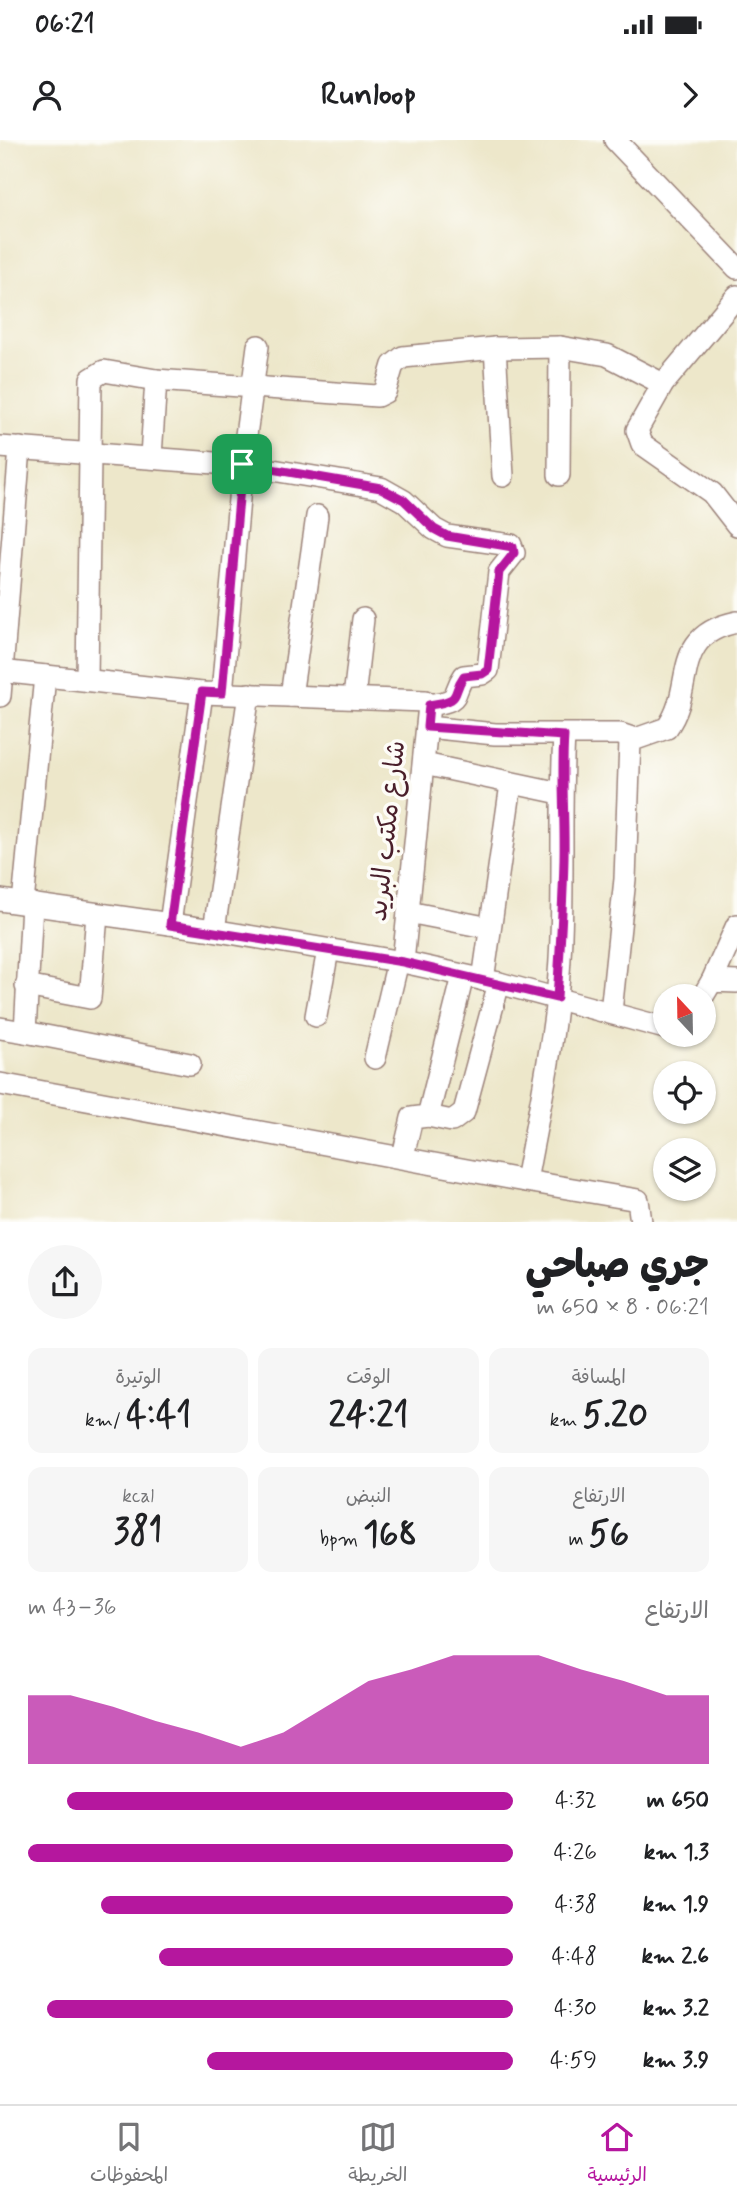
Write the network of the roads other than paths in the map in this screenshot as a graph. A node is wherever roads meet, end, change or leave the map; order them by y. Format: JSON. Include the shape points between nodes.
{"nodes":[{"id":1,"x":615,"y":140,"type":"edge"},
{"id":2,"x":737,"y":268,"type":"edge"},
{"id":3,"x":737,"y":296,"type":"edge"},
{"id":4,"x":258,"y":346,"type":"dead end"},
{"id":5,"x":560,"y":347,"type":"junction"},
{"id":6,"x":495,"y":348,"type":"junction"},
{"id":7,"x":156,"y":380,"type":"junction"},
{"id":8,"x":663,"y":384,"type":"junction"},
{"id":9,"x":252,"y":389,"type":"junction"},
{"id":10,"x":10,"y":448,"type":"edge"},
{"id":11,"x":91,"y":453,"type":"junction"},
{"id":12,"x":151,"y":456,"type":"junction"},
{"id":13,"x":242,"y":464,"type":"junction"},
{"id":14,"x":559,"y":475,"type":"dead end"},
{"id":15,"x":503,"y":476,"type":"dead end"},
{"id":16,"x":317,"y":516,"type":"dead end"},
{"id":17,"x":737,"y":525,"type":"edge"},
{"id":18,"x":363,"y":619,"type":"dead end"},
{"id":19,"x":737,"y":622,"type":"edge"},
{"id":20,"x":1,"y":671,"type":"edge"},
{"id":21,"x":45,"y":676,"type":"junction"},
{"id":22,"x":87,"y":680,"type":"junction"},
{"id":23,"x":212,"y":693,"type":"junction"},
{"id":24,"x":249,"y":694,"type":"junction"},
{"id":25,"x":0,"y":696,"type":"edge"},
{"id":26,"x":291,"y":696,"type":"junction"},
{"id":27,"x":354,"y":698,"type":"junction"},
{"id":28,"x":429,"y":705,"type":"junction"},
{"id":29,"x":427,"y":727,"type":"junction"},
{"id":30,"x":564,"y":736,"type":"junction"},
{"id":31,"x":632,"y":738,"type":"junction"},
{"id":32,"x":424,"y":764,"type":"junction"},
{"id":33,"x":511,"y":784,"type":"junction"},
{"id":34,"x":561,"y":793,"type":"junction"},
{"id":35,"x":0,"y":900,"type":"edge"},
{"id":36,"x":28,"y":904,"type":"junction"},
{"id":37,"x":408,"y":912,"type":"junction"},
{"id":38,"x":97,"y":915,"type":"junction"},
{"id":39,"x":170,"y":925,"type":"junction"},
{"id":40,"x":737,"y":925,"type":"edge"},
{"id":41,"x":490,"y":928,"type":"junction"},
{"id":42,"x":214,"y":930,"type":"junction"},
{"id":43,"x":328,"y":950,"type":"junction"},
{"id":44,"x":400,"y":962,"type":"junction"},
{"id":45,"x":482,"y":980,"type":"junction"},
{"id":46,"x":737,"y":982,"type":"edge"},
{"id":47,"x":709,"y":984,"type":"edge"},
{"id":48,"x":26,"y":986,"type":"junction"},
{"id":49,"x":716,"y":986,"type":"edge"},
{"id":50,"x":557,"y":998,"type":"junction"},
{"id":51,"x":611,"y":1012,"type":"junction"},
{"id":52,"x":316,"y":1016,"type":"dead end"},
{"id":53,"x":653,"y":1024,"type":"edge"},
{"id":54,"x":0,"y":1028,"type":"edge"},
{"id":55,"x":25,"y":1032,"type":"junction"},
{"id":56,"x":375,"y":1058,"type":"dead end"},
{"id":57,"x":190,"y":1064,"type":"dead end"},
{"id":58,"x":0,"y":1084,"type":"edge"},
{"id":59,"x":428,"y":1116,"type":"junction"},
{"id":60,"x":403,"y":1156,"type":"junction"},
{"id":61,"x":526,"y":1181,"type":"junction"},
{"id":62,"x":641,"y":1222,"type":"edge"}],
"edges":[{"from":1,"to":2,"type":"street"},
{"from":3,"to":8,"type":"street"},
{"from":4,"to":9,"type":"street"},
{"from":5,"to":6,"type":"street"},
{"from":5,"to":8,"type":"street","via":[[607,355]]},
{"from":5,"to":14,"type":"street"},
{"from":6,"to":9,"type":"street","via":[[403,357],[393,365],[385,392],[377,396]]},
{"from":6,"to":15,"type":"street"},
{"from":7,"to":9,"type":"street"},
{"from":7,"to":11,"type":"street","via":[[104,371],[94,375]]},
{"from":7,"to":12,"type":"street"},
{"from":8,"to":17,"type":"street","via":[[639,421],[642,444],[712,493]]},
{"from":9,"to":13,"type":"street"},
{"from":10,"to":11,"type":"street"},
{"from":10,"to":20,"type":"street"},
{"from":11,"to":12,"type":"street"},
{"from":11,"to":22,"type":"street"},
{"from":12,"to":13,"type":"street"},
{"from":13,"to":23,"type":"street"},
{"from":13,"to":28,"type":"street","via":[[381,488],[404,500],[447,536],[513,547],[514,553],[499,572],[488,670],[464,676],[459,693],[451,700]]},
{"from":16,"to":26,"type":"street"},
{"from":18,"to":27,"type":"street"},
{"from":19,"to":31,"type":"street","via":[[712,631],[692,650],[673,720],[667,727]]},
{"from":20,"to":21,"type":"street"},
{"from":20,"to":25,"type":"street"},
{"from":21,"to":22,"type":"street"},
{"from":21,"to":36,"type":"street"},
{"from":22,"to":23,"type":"street"},
{"from":23,"to":24,"type":"street"},
{"from":23,"to":39,"type":"street"},
{"from":24,"to":26,"type":"street"},
{"from":24,"to":42,"type":"street"},
{"from":26,"to":27,"type":"street"},
{"from":27,"to":28,"type":"street","via":[[425,701]]},
{"from":28,"to":29,"type":"street","name":"شارع مكتب البريد"},
{"from":29,"to":30,"type":"street"},
{"from":29,"to":32,"type":"street","name":"شارع مكتب البريد"},
{"from":30,"to":31,"type":"street","via":[[620,734]]},
{"from":30,"to":34,"type":"street"},
{"from":31,"to":51,"type":"street","via":[[625,879]]},
{"from":32,"to":33,"type":"street"},
{"from":32,"to":37,"type":"street","name":"شارع مكتب البريد"},
{"from":33,"to":34,"type":"street"},
{"from":33,"to":41,"type":"street"},
{"from":34,"to":50,"type":"street","via":[[564,871]]},
{"from":35,"to":36,"type":"street"},
{"from":36,"to":38,"type":"street"},
{"from":36,"to":48,"type":"street"},
{"from":37,"to":41,"type":"street"},
{"from":37,"to":44,"type":"street","name":"شارع مكتب البريد"},
{"from":38,"to":39,"type":"street"},
{"from":38,"to":48,"type":"street","via":[[90,998]]},
{"from":39,"to":42,"type":"street"},
{"from":40,"to":47,"type":"street"},
{"from":41,"to":45,"type":"street"},
{"from":42,"to":43,"type":"street"},
{"from":43,"to":44,"type":"street"},
{"from":43,"to":52,"type":"street"},
{"from":44,"to":45,"type":"street"},
{"from":44,"to":56,"type":"street","name":"شارع مكتب البريد"},
{"from":45,"to":50,"type":"street"},
{"from":45,"to":59,"type":"street"},
{"from":45,"to":59,"type":"street","via":[[464,1112],[452,1121]]},
{"from":46,"to":49,"type":"street"},
{"from":48,"to":55,"type":"street"},
{"from":50,"to":51,"type":"street"},
{"from":50,"to":61,"type":"street"},
{"from":51,"to":53,"type":"street"},
{"from":54,"to":55,"type":"street"},
{"from":55,"to":57,"type":"street"},
{"from":58,"to":60,"type":"street"},
{"from":59,"to":60,"type":"street","via":[[412,1118]]},
{"from":60,"to":61,"type":"street"},
{"from":61,"to":62,"type":"street","via":[[638,1200]]}]}
